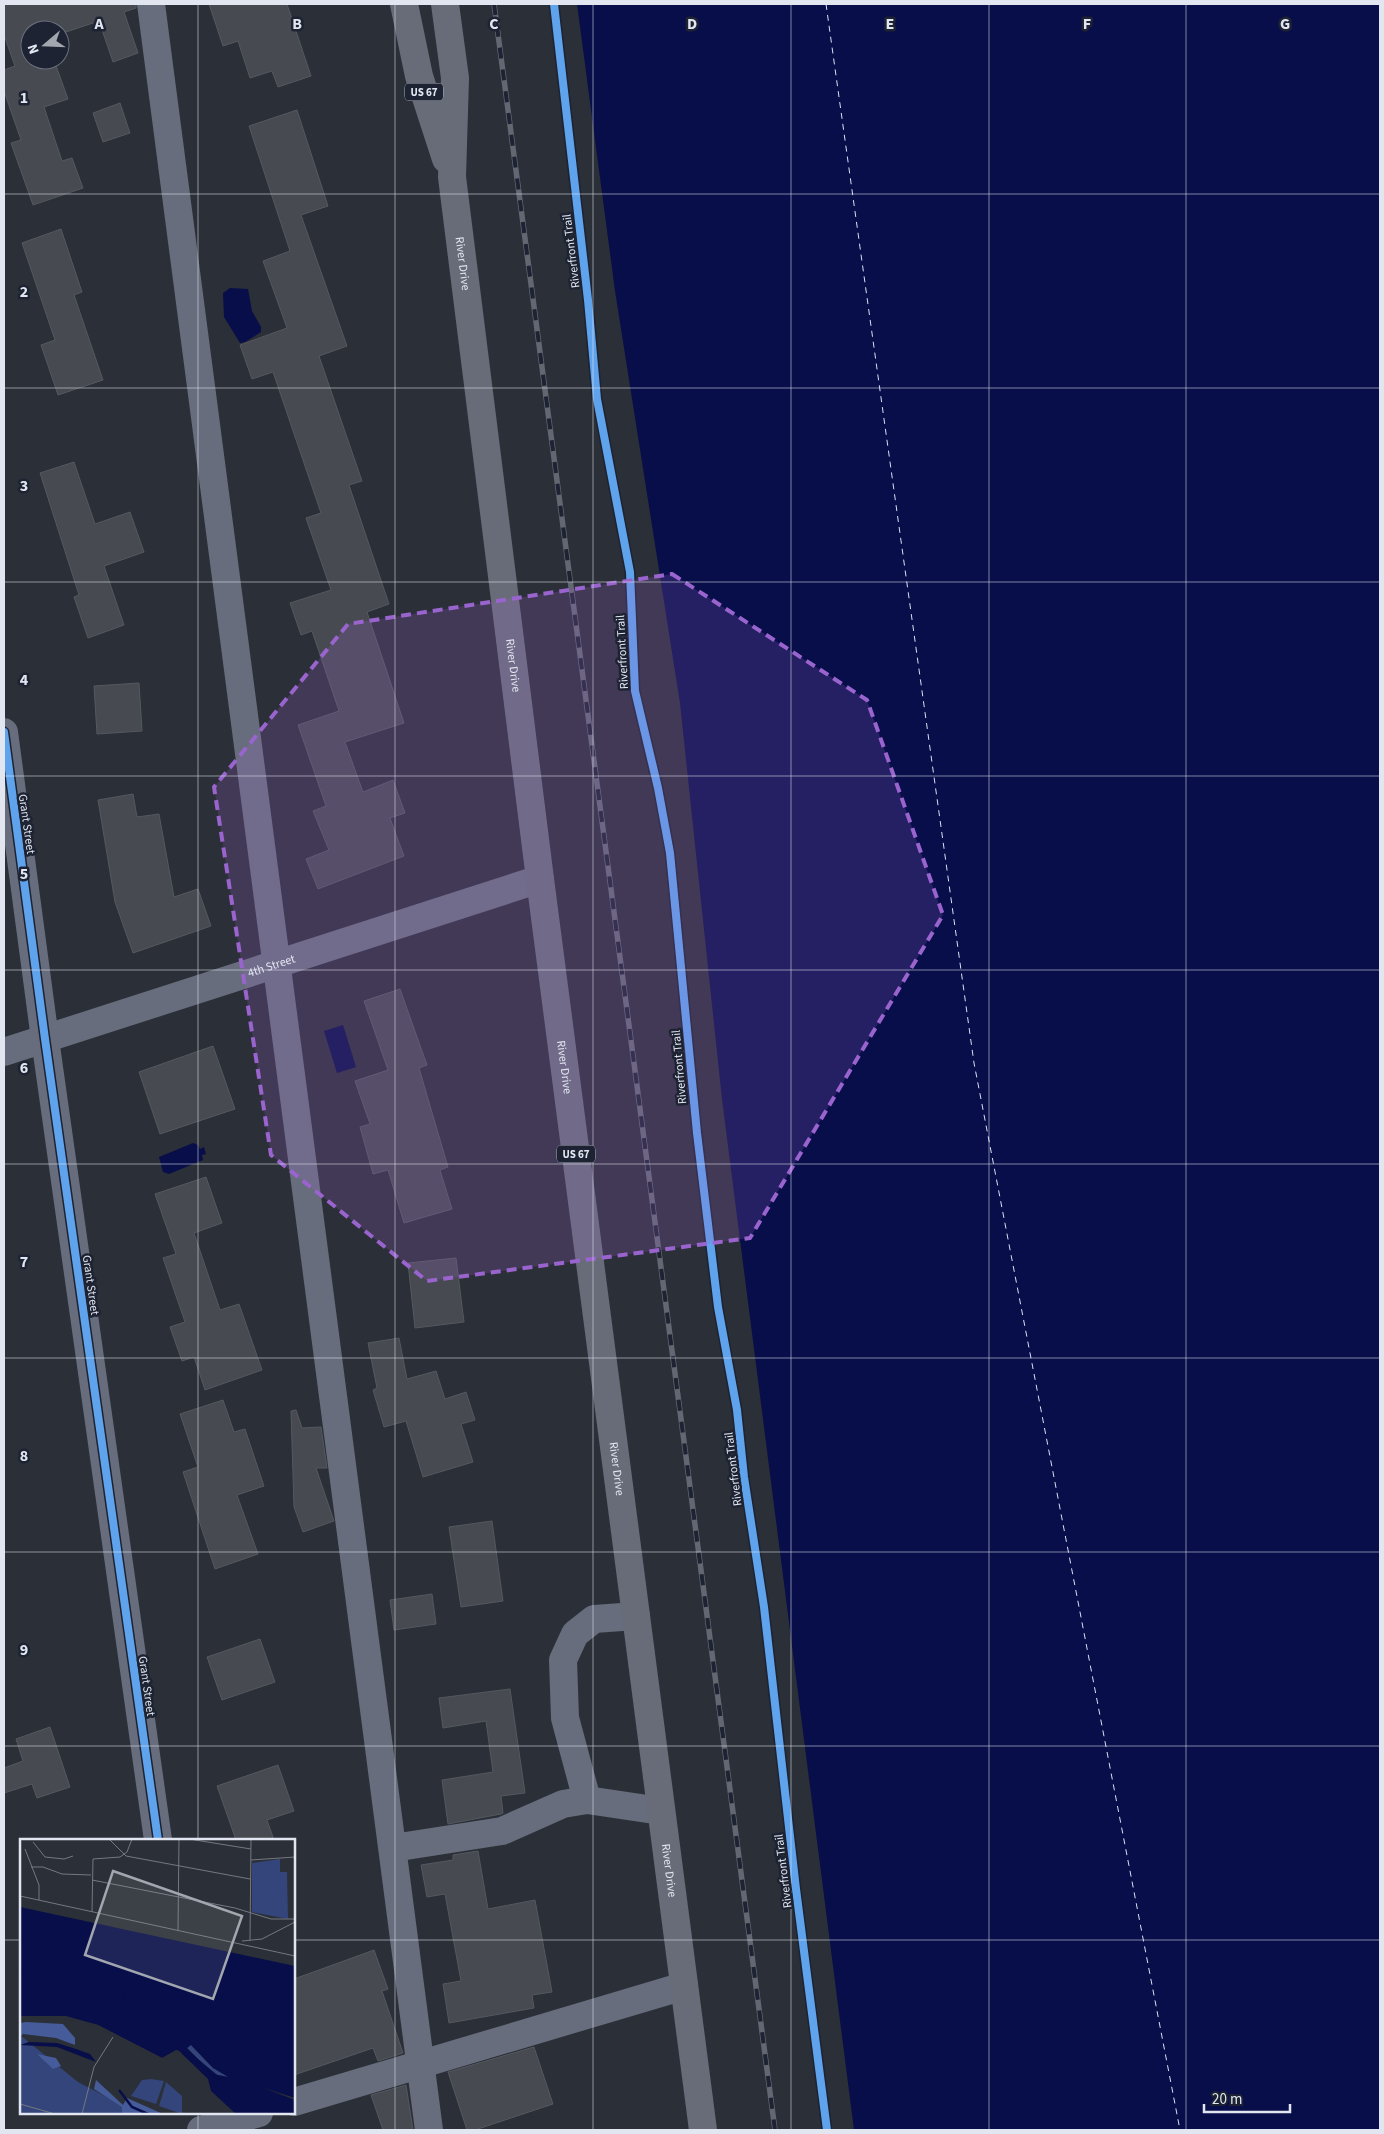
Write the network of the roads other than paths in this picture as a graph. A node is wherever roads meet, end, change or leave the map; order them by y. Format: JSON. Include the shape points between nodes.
{"nodes":[{"id":1,"x":151,"y":4,"type":"edge"},
{"id":2,"x":404,"y":4,"type":"edge"},
{"id":3,"x":445,"y":4,"type":"edge"},
{"id":4,"x":452,"y":177,"type":"junction"},
{"id":5,"x":4,"y":732,"type":"edge"},
{"id":6,"x":540,"y":878,"type":"junction"},
{"id":7,"x":278,"y":962,"type":"junction"},
{"id":8,"x":45,"y":1039,"type":"junction"},
{"id":9,"x":4,"y":1052,"type":"edge"},
{"id":10,"x":636,"y":1616,"type":"junction"},
{"id":11,"x":587,"y":1800,"type":"junction"},
{"id":12,"x":661,"y":1810,"type":"junction"},
{"id":13,"x":158,"y":1839,"type":"edge"},
{"id":14,"x":393,"y":1848,"type":"junction"},
{"id":15,"x":684,"y":1986,"type":"junction"},
{"id":16,"x":422,"y":2064,"type":"junction"},
{"id":17,"x":295,"y":2102,"type":"edge"},
{"id":18,"x":196,"y":2114,"type":"edge"},
{"id":19,"x":256,"y":2114,"type":"edge"},
{"id":20,"x":200,"y":2130,"type":"edge"},
{"id":21,"x":429,"y":2130,"type":"edge"},
{"id":22,"x":703,"y":2130,"type":"edge"}],
"edges":[{"from":1,"to":7,"type":"street"},
{"from":2,"to":4,"type":"main road","number":"US 67","via":[[419,76]]},
{"from":3,"to":4,"type":"main road","name":"River Drive","number":"US 67","via":[[455,78]]},
{"from":4,"to":6,"type":"main road","name":"River Drive","number":"US 67"},
{"from":5,"to":8,"type":"street","name":"Grant Street"},
{"from":6,"to":7,"type":"street","name":"4th Street"},
{"from":6,"to":10,"type":"main road","name":"River Drive","number":"US 67"},
{"from":7,"to":8,"type":"street","name":"4th Street"},
{"from":7,"to":14,"type":"street"},
{"from":8,"to":9,"type":"street","name":"4th Street"},
{"from":8,"to":13,"type":"street","name":"Grant Street"},
{"from":10,"to":11,"type":"street","via":[[594,1619],[575,1634],[563,1660],[565,1718]]},
{"from":10,"to":12,"type":"main road","name":"River Drive","number":"US 67"},
{"from":11,"to":12,"type":"street"},
{"from":11,"to":14,"type":"street","via":[[562,1804],[502,1831]]},
{"from":12,"to":15,"type":"main road","name":"River Drive","number":"US 67"},
{"from":14,"to":16,"type":"street"},
{"from":15,"to":16,"type":"street"},
{"from":15,"to":22,"type":"main road","name":"River Drive","number":"US 67"},
{"from":16,"to":17,"type":"street"},
{"from":16,"to":21,"type":"street"},
{"from":18,"to":20,"type":"street"},
{"from":19,"to":20,"type":"street"}]}
